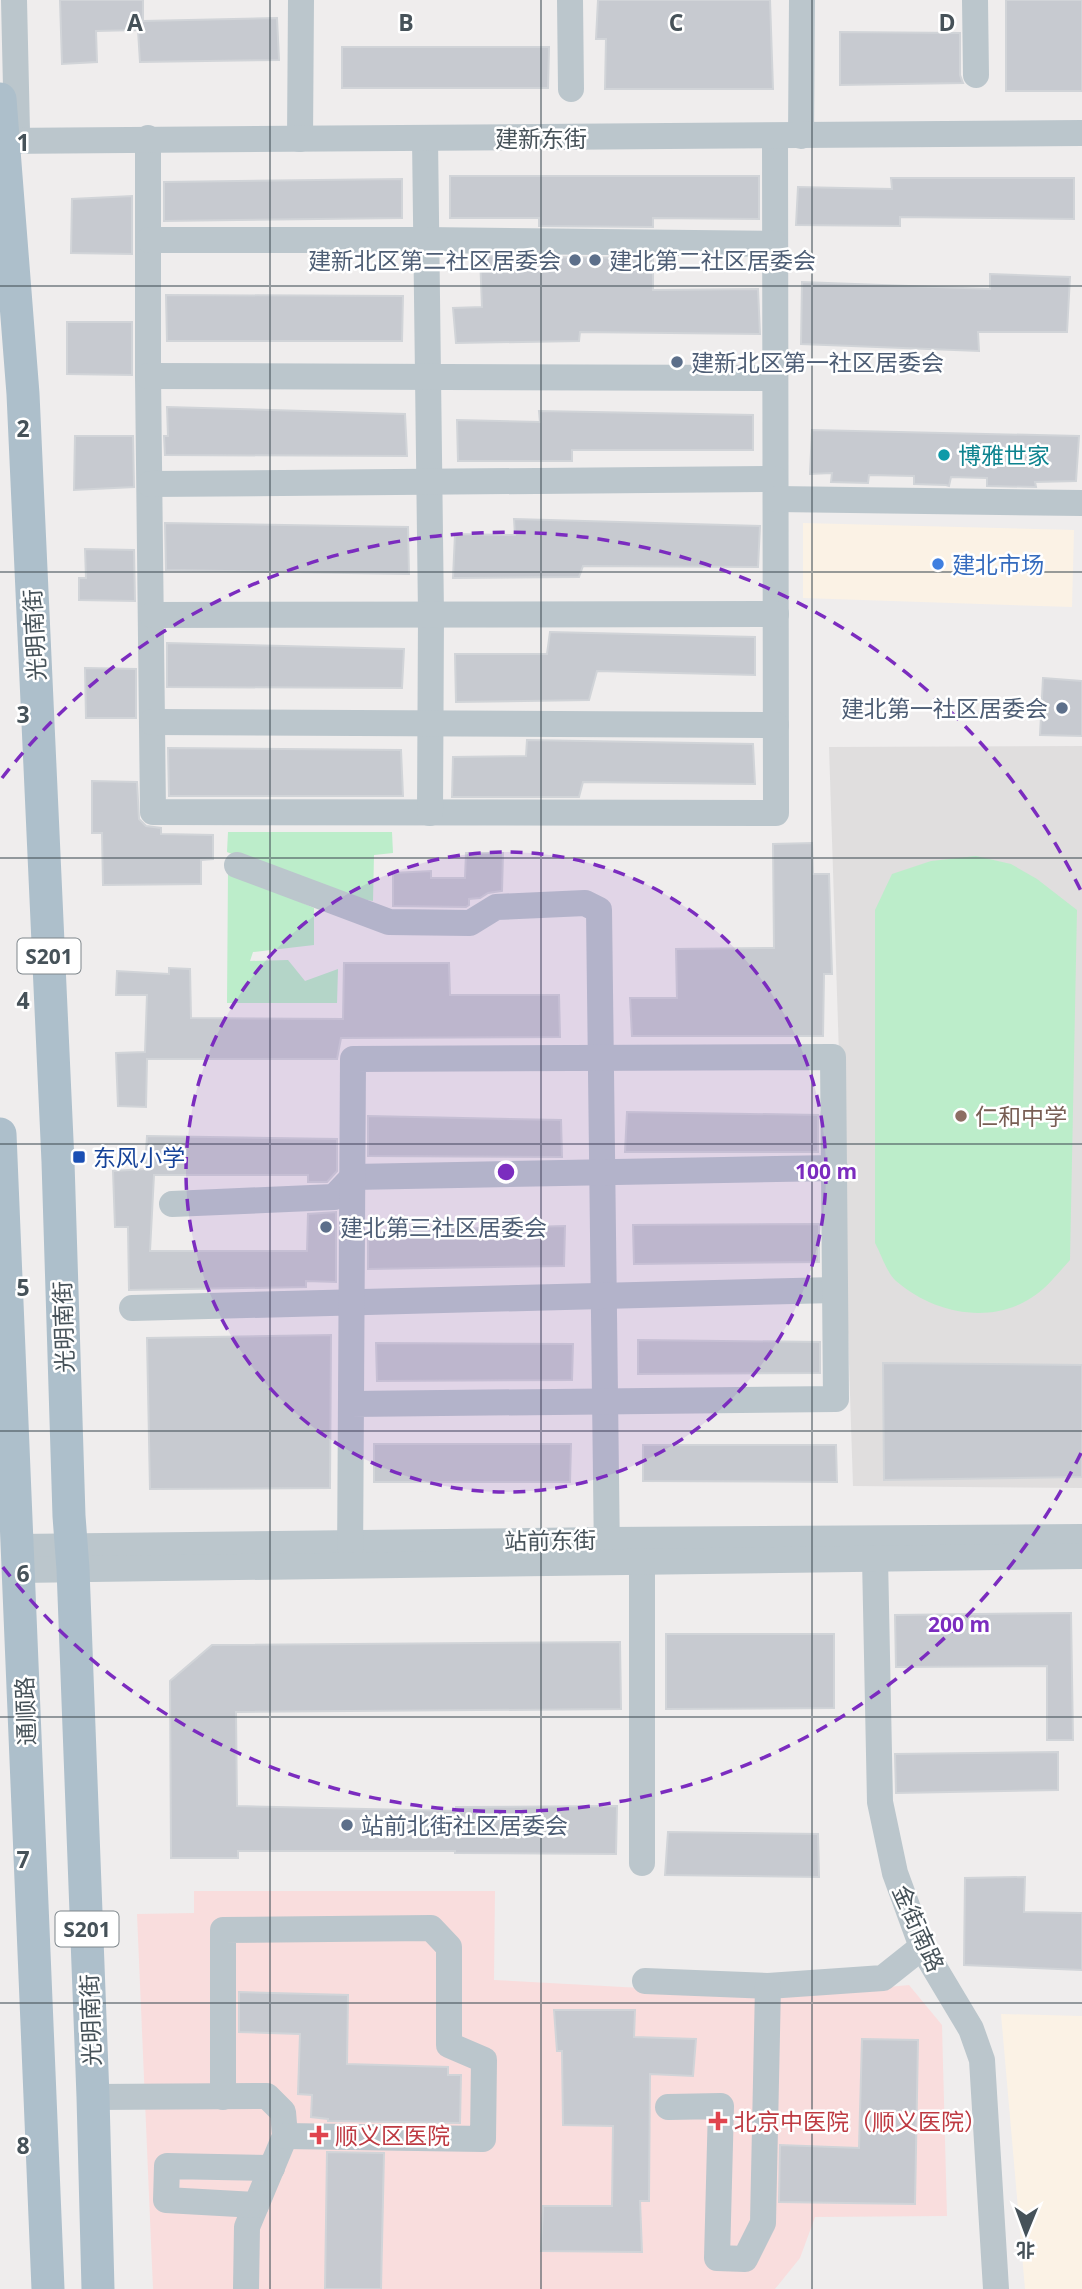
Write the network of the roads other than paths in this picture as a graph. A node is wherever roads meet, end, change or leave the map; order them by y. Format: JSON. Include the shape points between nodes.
{"nodes":[{"id":1,"x":14,"y":0,"type":"edge"},
{"id":2,"x":300,"y":0,"type":"edge"},
{"id":3,"x":570,"y":0,"type":"edge"},
{"id":4,"x":802,"y":0,"type":"edge"},
{"id":5,"x":975,"y":0,"type":"edge"},
{"id":6,"x":976,"y":75,"type":"dead end"},
{"id":7,"x":571,"y":89,"type":"dead end"},
{"id":8,"x":0,"y":99,"type":"edge"},
{"id":9,"x":1082,"y":133,"type":"edge"},
{"id":10,"x":775,"y":136,"type":"junction"},
{"id":11,"x":801,"y":136,"type":"junction"},
{"id":12,"x":148,"y":138,"type":"junction"},
{"id":13,"x":425,"y":138,"type":"junction"},
{"id":14,"x":300,"y":139,"type":"junction"},
{"id":15,"x":7,"y":141,"type":"edge"},
{"id":16,"x":149,"y":240,"type":"junction"},
{"id":17,"x":426,"y":240,"type":"junction"},
{"id":18,"x":775,"y":244,"type":"junction"},
{"id":19,"x":14,"y":354,"type":"edge"},
{"id":20,"x":148,"y":376,"type":"junction"},
{"id":21,"x":426,"y":378,"type":"junction"},
{"id":22,"x":775,"y":378,"type":"junction"},
{"id":23,"x":428,"y":481,"type":"junction"},
{"id":24,"x":150,"y":484,"type":"junction"},
{"id":25,"x":776,"y":489,"type":"junction"},
{"id":26,"x":1082,"y":503,"type":"edge"},
{"id":27,"x":776,"y":614,"type":"junction"},
{"id":28,"x":152,"y":615,"type":"junction"},
{"id":29,"x":430,"y":615,"type":"junction"},
{"id":30,"x":152,"y":722,"type":"junction"},
{"id":31,"x":430,"y":724,"type":"junction"},
{"id":32,"x":776,"y":725,"type":"junction"},
{"id":33,"x":430,"y":813,"type":"junction"},
{"id":34,"x":237,"y":865,"type":"dead end"},
{"id":35,"x":601,"y":1058,"type":"junction"},
{"id":36,"x":0,"y":1152,"type":"edge"},
{"id":37,"x":835,"y":1168,"type":"junction"},
{"id":38,"x":602,"y":1172,"type":"junction"},
{"id":39,"x":353,"y":1177,"type":"junction"},
{"id":40,"x":172,"y":1204,"type":"dead end"},
{"id":41,"x":835,"y":1290,"type":"junction"},
{"id":42,"x":603,"y":1296,"type":"junction"},
{"id":43,"x":352,"y":1302,"type":"junction"},
{"id":44,"x":132,"y":1308,"type":"dead end"},
{"id":45,"x":604,"y":1401,"type":"junction"},
{"id":46,"x":351,"y":1404,"type":"junction"},
{"id":47,"x":1082,"y":1537,"type":"edge"},
{"id":48,"x":607,"y":1551,"type":"junction"},
{"id":49,"x":350,"y":1554,"type":"junction"},
{"id":50,"x":1082,"y":1556,"type":"edge"},
{"id":51,"x":72,"y":1557,"type":"junction"},
{"id":52,"x":874,"y":1558,"type":"junction"},
{"id":53,"x":18,"y":1559,"type":"junction"},
{"id":54,"x":642,"y":1562,"type":"junction"},
{"id":55,"x":11,"y":1629,"type":"edge"},
{"id":56,"x":642,"y":1863,"type":"dead end"},
{"id":57,"x":922,"y":1947,"type":"junction"},
{"id":58,"x":645,"y":1981,"type":"dead end"},
{"id":59,"x":768,"y":1986,"type":"junction"},
{"id":60,"x":93,"y":2097,"type":"junction"},
{"id":61,"x":223,"y":2097,"type":"junction"},
{"id":62,"x":668,"y":2107,"type":"dead end"},
{"id":63,"x":285,"y":2136,"type":"junction"},
{"id":64,"x":272,"y":2168,"type":"junction"},
{"id":65,"x":256,"y":2205,"type":"junction"},
{"id":66,"x":48,"y":2289,"type":"edge"},
{"id":67,"x":98,"y":2289,"type":"edge"},
{"id":68,"x":246,"y":2289,"type":"edge"},
{"id":69,"x":996,"y":2289,"type":"edge"}],
"edges":[{"from":1,"to":15,"type":"street"},
{"from":2,"to":14,"type":"street"},
{"from":3,"to":7,"type":"street"},
{"from":4,"to":11,"type":"street"},
{"from":5,"to":6,"type":"street"},
{"from":8,"to":15,"type":"main road","number":"S201"},
{"from":9,"to":11,"type":"street","name":"建新东街"},
{"from":10,"to":11,"type":"street","name":"建新东街"},
{"from":10,"to":13,"type":"street","name":"建新东街"},
{"from":10,"to":18,"type":"street"},
{"from":12,"to":14,"type":"street","name":"建新东街"},
{"from":12,"to":15,"type":"street","name":"建新东街"},
{"from":12,"to":16,"type":"street"},
{"from":13,"to":14,"type":"street","name":"建新东街"},
{"from":13,"to":17,"type":"street"},
{"from":15,"to":19,"type":"main road","number":"S201"},
{"from":16,"to":17,"type":"street"},
{"from":16,"to":20,"type":"street"},
{"from":17,"to":18,"type":"street"},
{"from":17,"to":21,"type":"street"},
{"from":18,"to":22,"type":"street"},
{"from":19,"to":51,"type":"main road","name":"光明南街","number":"S201","via":[[51,985]]},
{"from":20,"to":21,"type":"street"},
{"from":20,"to":24,"type":"street"},
{"from":21,"to":22,"type":"street"},
{"from":21,"to":23,"type":"street"},
{"from":22,"to":25,"type":"street"},
{"from":23,"to":24,"type":"street"},
{"from":23,"to":25,"type":"street"},
{"from":23,"to":29,"type":"street"},
{"from":24,"to":28,"type":"street"},
{"from":25,"to":26,"type":"street"},
{"from":25,"to":27,"type":"street"},
{"from":27,"to":29,"type":"street"},
{"from":27,"to":32,"type":"street"},
{"from":28,"to":29,"type":"street"},
{"from":28,"to":30,"type":"street"},
{"from":29,"to":31,"type":"street"},
{"from":30,"to":31,"type":"street"},
{"from":30,"to":33,"type":"street","via":[[153,812]]},
{"from":31,"to":32,"type":"street"},
{"from":31,"to":33,"type":"street"},
{"from":32,"to":33,"type":"street","via":[[776,813]]},
{"from":34,"to":35,"type":"street","via":[[389,922],[470,923],[496,907],[585,903],[599,910]]},
{"from":35,"to":37,"type":"street","via":[[833,1057]]},
{"from":35,"to":38,"type":"street"},
{"from":35,"to":39,"type":"street","via":[[353,1059]]},
{"from":36,"to":53,"type":"main road","name":"通顺路","number":"S201"},
{"from":37,"to":38,"type":"street"},
{"from":37,"to":41,"type":"street"},
{"from":38,"to":39,"type":"street"},
{"from":38,"to":42,"type":"street"},
{"from":39,"to":40,"type":"street","via":[[334,1197]]},
{"from":39,"to":43,"type":"street"},
{"from":41,"to":42,"type":"street"},
{"from":41,"to":45,"type":"street","via":[[836,1399]]},
{"from":42,"to":43,"type":"street"},
{"from":42,"to":45,"type":"street"},
{"from":43,"to":44,"type":"street"},
{"from":43,"to":46,"type":"street"},
{"from":45,"to":46,"type":"street"},
{"from":45,"to":48,"type":"street"},
{"from":46,"to":49,"type":"street"},
{"from":47,"to":48,"type":"street","name":"站前东街"},
{"from":48,"to":49,"type":"street","name":"站前东街"},
{"from":48,"to":54,"type":"street","name":"站前东街"},
{"from":49,"to":51,"type":"street","name":"站前东街"},
{"from":50,"to":52,"type":"street","name":"站前东街"},
{"from":51,"to":53,"type":"street","name":"站前东街"},
{"from":51,"to":60,"type":"main road","name":"光明南街","number":"S201"},
{"from":52,"to":54,"type":"street","name":"站前东街"},
{"from":52,"to":57,"type":"street","name":"金街南路","via":[[880,1802],[895,1873]]},
{"from":53,"to":55,"type":"main road","name":"通顺路","number":"S201"},
{"from":54,"to":56,"type":"street"},
{"from":55,"to":66,"type":"main road","name":"通顺路","number":"S201"},
{"from":57,"to":59,"type":"street","via":[[883,1978]]},
{"from":57,"to":69,"type":"street","name":"金街南路","via":[[971,2029],[982,2060]]},
{"from":58,"to":59,"type":"street"},
{"from":59,"to":62,"type":"street","via":[[763,2223],[745,2259],[717,2258],[721,2106]]},
{"from":60,"to":61,"type":"street"},
{"from":60,"to":67,"type":"main road","name":"光明南街","number":"S201"},
{"from":61,"to":63,"type":"street","via":[[267,2096],[283,2112]]},
{"from":61,"to":63,"type":"street","via":[[223,1930],[431,1928],[449,1947],[449,2045],[484,2060],[483,2139]]},
{"from":63,"to":64,"type":"street"},
{"from":64,"to":65,"type":"street"},
{"from":64,"to":65,"type":"street","via":[[167,2166],[166,2200]]},
{"from":65,"to":68,"type":"street","via":[[247,2227]]}]}
